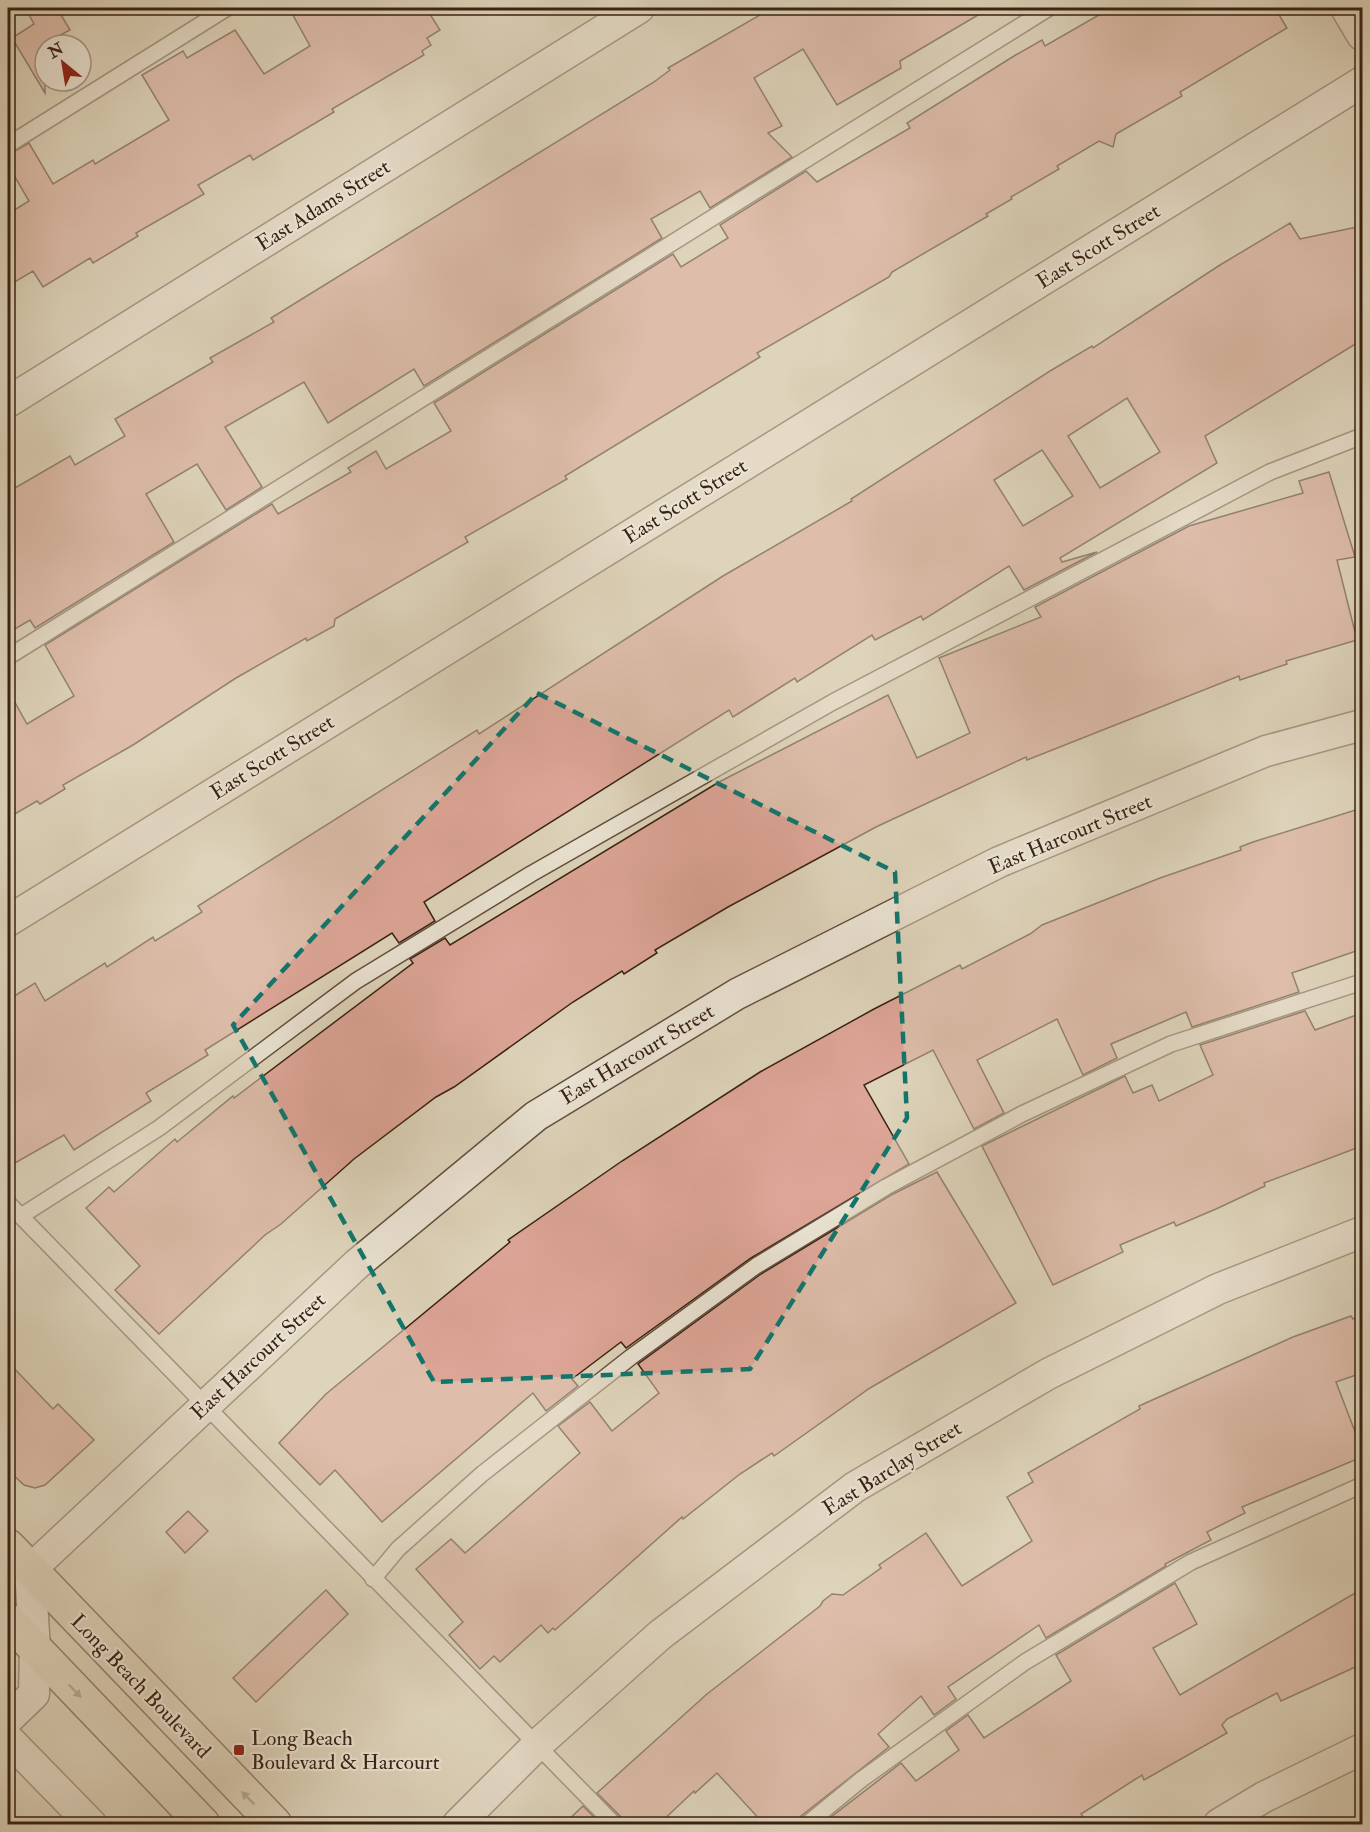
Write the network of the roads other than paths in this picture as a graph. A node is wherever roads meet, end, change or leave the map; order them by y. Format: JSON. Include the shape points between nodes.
{"nodes":[{"id":1,"x":227,"y":8,"type":"edge"},
{"id":2,"x":639,"y":8,"type":"edge"},
{"id":3,"x":1049,"y":8,"type":"edge"},
{"id":4,"x":1346,"y":8,"type":"edge"},
{"id":5,"x":1362,"y":35,"type":"edge"},
{"id":6,"x":1362,"y":82,"type":"edge"},
{"id":7,"x":8,"y":145,"type":"edge"},
{"id":8,"x":8,"y":402,"type":"edge"},
{"id":9,"x":1362,"y":436,"type":"edge"},
{"id":10,"x":8,"y":657,"type":"edge"},
{"id":11,"x":1362,"y":725,"type":"edge"},
{"id":12,"x":8,"y":921,"type":"edge"},
{"id":13,"x":1362,"y":982,"type":"edge"},
{"id":14,"x":8,"y":1203,"type":"edge"},
{"id":15,"x":21,"y":1216,"type":"junction"},
{"id":16,"x":1362,"y":1232,"type":"edge"},
{"id":17,"x":203,"y":1405,"type":"junction"},
{"id":18,"x":1362,"y":1485,"type":"edge"},
{"id":19,"x":8,"y":1546,"type":"edge"},
{"id":20,"x":30,"y":1570,"type":"junction"},
{"id":21,"x":374,"y":1579,"type":"junction"},
{"id":22,"x":8,"y":1620,"type":"edge"},
{"id":23,"x":35,"y":1649,"type":"junction"},
{"id":24,"x":8,"y":1719,"type":"edge"},
{"id":25,"x":8,"y":1739,"type":"edge"},
{"id":26,"x":537,"y":1745,"type":"junction"},
{"id":27,"x":1362,"y":1749,"type":"edge"},
{"id":28,"x":91,"y":1824,"type":"edge"},
{"id":29,"x":203,"y":1824,"type":"edge"},
{"id":30,"x":275,"y":1824,"type":"edge"},
{"id":31,"x":458,"y":1824,"type":"edge"},
{"id":32,"x":614,"y":1824,"type":"edge"},
{"id":33,"x":807,"y":1824,"type":"edge"},
{"id":34,"x":1219,"y":1824,"type":"edge"}],
"edges":[{"from":1,"to":7,"type":"lane"},
{"from":2,"to":8,"type":"street","name":"East Adams Street"},
{"from":3,"to":10,"type":"lane"},
{"from":4,"to":5,"type":"street"},
{"from":6,"to":12,"type":"street","name":"East Scott Street"},
{"from":9,"to":15,"type":"lane","via":[[1270,472],[833,702],[531,874],[356,981],[159,1128]]},
{"from":11,"to":17,"type":"street","name":"East Harcourt Street","via":[[1266,751],[999,862],[736,994],[536,1116],[357,1264]]},
{"from":13,"to":21,"type":"lane","via":[[1171,1044],[1022,1114],[886,1187],[756,1266],[631,1357],[482,1474],[398,1549]]},
{"from":14,"to":15,"type":"lane"},
{"from":15,"to":17,"type":"lane"},
{"from":16,"to":26,"type":"street","name":"East Barclay Street","via":[[1218,1288],[1090,1352],[855,1487],[660,1635]]},
{"from":17,"to":20,"type":"street","name":"East Harcourt Street"},
{"from":17,"to":21,"type":"lane"},
{"from":18,"to":33,"type":"lane","via":[[1191,1562],[1025,1662],[862,1779]]},
{"from":19,"to":20,"type":"main road","name":"Long Beach Boulevard"},
{"from":20,"to":23,"type":"street"},
{"from":30,"to":20,"type":"main road","name":"Long Beach Boulevard","one_way":true},
{"from":21,"to":26,"type":"lane"},
{"from":22,"to":23,"type":"main road"},
{"from":23,"to":24,"type":"street","via":[[34,1694]]},
{"from":23,"to":29,"type":"main road","one_way":true},
{"from":25,"to":28,"type":"street"},
{"from":26,"to":31,"type":"street","name":"East Barclay Street"},
{"from":26,"to":32,"type":"lane"},
{"from":27,"to":34,"type":"street","via":[[1264,1797]]}]}
